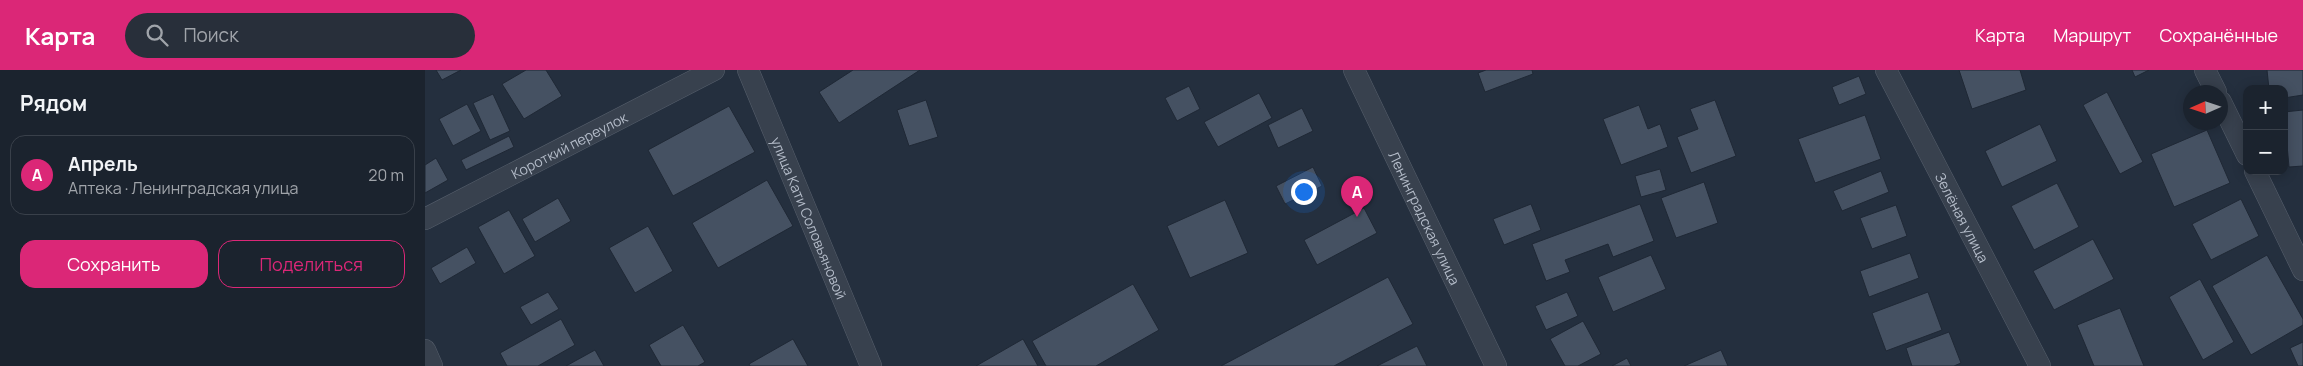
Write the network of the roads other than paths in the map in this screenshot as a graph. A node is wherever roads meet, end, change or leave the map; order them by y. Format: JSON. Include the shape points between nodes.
{"nodes":[{"id":1,"x":714,"y":70,"type":"edge"},
{"id":2,"x":748,"y":70,"type":"edge"},
{"id":3,"x":1354,"y":70,"type":"edge"},
{"id":4,"x":1886,"y":70,"type":"edge"},
{"id":5,"x":2205,"y":70,"type":"edge"},
{"id":6,"x":2212,"y":85,"type":"edge"},
{"id":7,"x":2228,"y":116,"type":"edge"},
{"id":8,"x":2243,"y":147,"type":"edge"},
{"id":9,"x":2257,"y":175,"type":"edge"},
{"id":10,"x":425,"y":219,"type":"edge"},
{"id":11,"x":2303,"y":270,"type":"edge"},
{"id":12,"x":425,"y":350,"type":"edge"},
{"id":13,"x":432,"y":366,"type":"edge"},
{"id":14,"x":871,"y":366,"type":"edge"},
{"id":15,"x":1496,"y":366,"type":"edge"},
{"id":16,"x":2040,"y":366,"type":"edge"}],
"edges":[{"from":1,"to":10,"type":"street","name":"Короткий переулок"},
{"from":2,"to":14,"type":"street","name":"улица Кати Соловьяновой"},
{"from":3,"to":15,"type":"street","name":"Ленинградская улица"},
{"from":4,"to":16,"type":"street","name":"Зелёная улица"},
{"from":5,"to":6,"type":"street"},
{"from":7,"to":8,"type":"street"},
{"from":9,"to":11,"type":"street"},
{"from":12,"to":13,"type":"street"}]}
